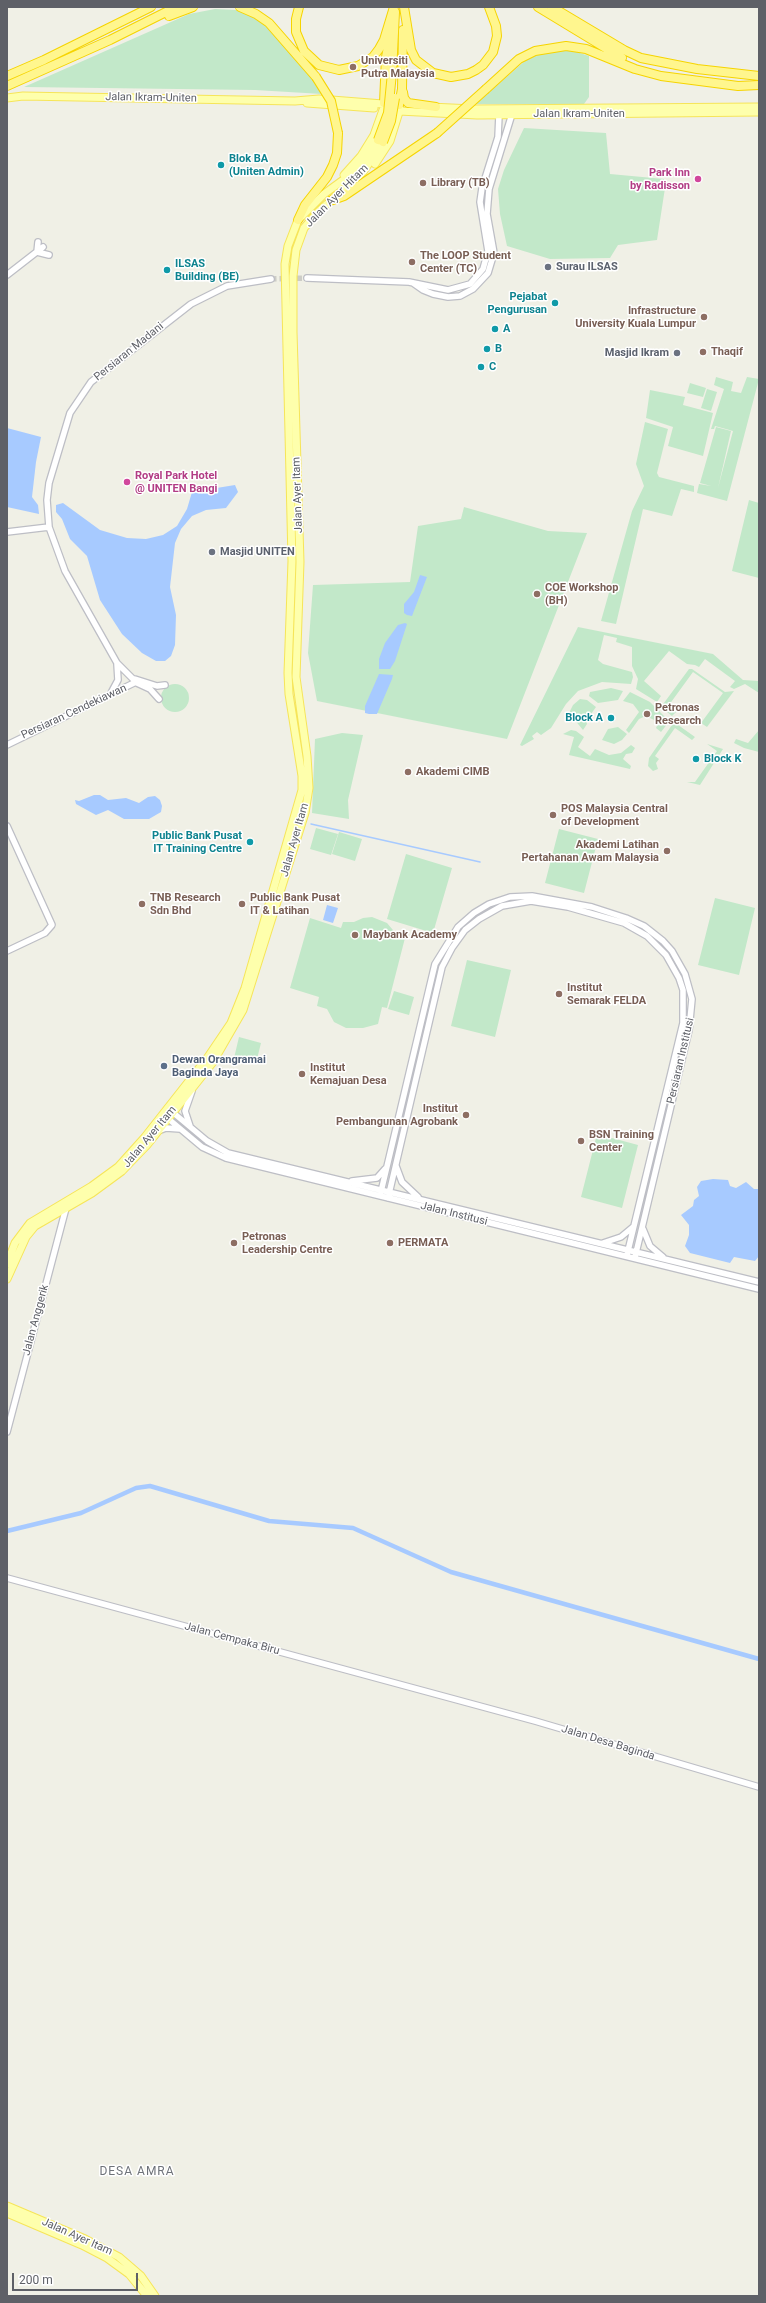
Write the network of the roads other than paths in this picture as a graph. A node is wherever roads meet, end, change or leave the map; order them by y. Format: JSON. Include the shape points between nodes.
{"nodes":[{"id":1,"x":151,"y":7,"type":"edge"},
{"id":2,"x":176,"y":7,"type":"edge"},
{"id":3,"x":193,"y":7,"type":"edge"},
{"id":4,"x":240,"y":7,"type":"edge"},
{"id":5,"x":300,"y":7,"type":"edge"},
{"id":6,"x":489,"y":7,"type":"edge"},
{"id":7,"x":538,"y":7,"type":"edge"},
{"id":8,"x":552,"y":7,"type":"edge"},
{"id":9,"x":398,"y":9,"type":"edge"},
{"id":10,"x":563,"y":11,"type":"edge"},
{"id":11,"x":136,"y":27,"type":"junction"},
{"id":12,"x":605,"y":48,"type":"junction"},
{"id":13,"x":7,"y":76,"type":"edge"},
{"id":14,"x":759,"y":76,"type":"edge"},
{"id":15,"x":759,"y":84,"type":"edge"},
{"id":16,"x":7,"y":86,"type":"edge"},
{"id":17,"x":402,"y":89,"type":"junction"},
{"id":18,"x":7,"y":98,"type":"edge"},
{"id":19,"x":383,"y":106,"type":"junction"},
{"id":20,"x":436,"y":107,"type":"junction"},
{"id":21,"x":727,"y":107,"type":"junction"},
{"id":22,"x":759,"y":107,"type":"edge"},
{"id":23,"x":399,"y":109,"type":"junction"},
{"id":24,"x":744,"y":112,"type":"junction"},
{"id":25,"x":759,"y":112,"type":"edge"},
{"id":26,"x":512,"y":114,"type":"junction"},
{"id":27,"x":499,"y":115,"type":"junction"},
{"id":28,"x":498,"y":136,"type":"junction"},
{"id":29,"x":506,"y":140,"type":"junction"},
{"id":30,"x":381,"y":141,"type":"junction"},
{"id":31,"x":492,"y":152,"type":"junction"},
{"id":32,"x":500,"y":155,"type":"junction"},
{"id":33,"x":330,"y":189,"type":"junction"},
{"id":34,"x":333,"y":198,"type":"junction"},
{"id":35,"x":298,"y":220,"type":"junction"},
{"id":36,"x":485,"y":223,"type":"junction"},
{"id":37,"x":38,"y":242,"type":"dead end"},
{"id":38,"x":43,"y":247,"type":"dead end"},
{"id":39,"x":37,"y":252,"type":"junction"},
{"id":40,"x":49,"y":255,"type":"dead end"},
{"id":41,"x":285,"y":264,"type":"joint"},
{"id":42,"x":7,"y":275,"type":"edge"},
{"id":43,"x":293,"y":276,"type":"joint"},
{"id":44,"x":307,"y":278,"type":"tunnel mouth"},
{"id":45,"x":271,"y":279,"type":"tunnel mouth"},
{"id":46,"x":49,"y":527,"type":"junction"},
{"id":47,"x":7,"y":532,"type":"edge"},
{"id":48,"x":117,"y":663,"type":"junction"},
{"id":49,"x":137,"y":680,"type":"junction"},
{"id":50,"x":165,"y":685,"type":"dead end"},
{"id":51,"x":110,"y":694,"type":"junction"},
{"id":52,"x":159,"y":699,"type":"dead end"},
{"id":53,"x":7,"y":745,"type":"edge"},
{"id":54,"x":7,"y":826,"type":"edge"},
{"id":55,"x":7,"y":951,"type":"edge"},
{"id":56,"x":198,"y":1080,"type":"junction"},
{"id":57,"x":167,"y":1112,"type":"junction"},
{"id":58,"x":191,"y":1127,"type":"junction"},
{"id":59,"x":183,"y":1130,"type":"junction"},
{"id":60,"x":158,"y":1131,"type":"junction"},
{"id":61,"x":388,"y":1164,"type":"junction"},
{"id":62,"x":396,"y":1164,"type":"junction"},
{"id":63,"x":348,"y":1181,"type":"junction"},
{"id":64,"x":382,"y":1190,"type":"junction"},
{"id":65,"x":388,"y":1194,"type":"junction"},
{"id":66,"x":380,"y":1196,"type":"junction"},
{"id":67,"x":421,"y":1199,"type":"junction"},
{"id":68,"x":66,"y":1208,"type":"junction"},
{"id":69,"x":634,"y":1227,"type":"junction"},
{"id":70,"x":643,"y":1227,"type":"junction"},
{"id":71,"x":600,"y":1243,"type":"junction"},
{"id":72,"x":627,"y":1252,"type":"junction"},
{"id":73,"x":636,"y":1255,"type":"junction"},
{"id":74,"x":667,"y":1259,"type":"junction"},
{"id":75,"x":7,"y":1264,"type":"edge"},
{"id":76,"x":7,"y":1279,"type":"edge"},
{"id":77,"x":759,"y":1282,"type":"edge"},
{"id":78,"x":759,"y":1289,"type":"edge"},
{"id":79,"x":7,"y":1432,"type":"edge"},
{"id":80,"x":7,"y":1578,"type":"edge"},
{"id":81,"x":458,"y":1701,"type":"joint"},
{"id":82,"x":759,"y":1787,"type":"edge"},
{"id":83,"x":7,"y":2206,"type":"edge"},
{"id":84,"x":7,"y":2213,"type":"edge"},
{"id":85,"x":147,"y":2296,"type":"edge"},
{"id":86,"x":155,"y":2296,"type":"edge"}],
"edges":[{"from":1,"to":13,"type":"highway"},
{"from":2,"to":11,"type":"highway"},
{"from":3,"to":11,"type":"highway"},
{"from":4,"to":35,"type":"highway","bridge":true,"via":[[269,23],[316,77],[331,101],[338,133],[337,153],[327,177],[305,205]]},
{"from":5,"to":9,"type":"highway","via":[[296,19],[296,32],[304,51],[319,65],[339,70],[358,66],[372,57],[384,40]]},
{"from":6,"to":9,"type":"highway","via":[[497,36],[493,52],[476,70],[451,77],[433,73],[416,60]]},
{"from":7,"to":12,"type":"highway"},
{"from":8,"to":10,"type":"highway"},
{"from":9,"to":17,"type":"highway"},
{"from":9,"to":19,"type":"highway","via":[[386,57]]},
{"from":9,"to":30,"type":"highway","bridge":true,"via":[[394,110]]},
{"from":10,"to":12,"type":"highway"},
{"from":11,"to":16,"type":"highway"},
{"from":12,"to":14,"type":"highway","via":[[664,64]]},
{"from":12,"to":15,"type":"highway","via":[[635,64],[662,72]]},
{"from":12,"to":34,"type":"highway","bridge":true,"via":[[566,46],[535,51],[519,59],[437,132],[344,196]]},
{"from":17,"to":20,"type":"highway","via":[[408,103]]},
{"from":17,"to":23,"type":"highway"},
{"from":18,"to":19,"type":"main road","name":"Jalan Ikram-Uniten","via":[[23,96],[295,101],[319,99]]},
{"from":19,"to":23,"type":"main road","via":[[394,99]]},
{"from":19,"to":23,"type":"main road","via":[[386,114],[391,116]]},
{"from":19,"to":33,"type":"main road","via":[[374,135],[361,156]]},
{"from":20,"to":21,"type":"main road","name":"Jalan Ikram-Uniten"},
{"from":20,"to":23,"type":"main road","name":"Jalan Ikram-Uniten"},
{"from":21,"to":22,"type":"main road","name":"Jalan Ikram-Uniten"},
{"from":21,"to":24,"type":"main road"},
{"from":23,"to":27,"type":"main road","name":"Jalan Ikram-Uniten"},
{"from":23,"to":34,"type":"main road","via":[[390,141],[378,160],[359,180]]},
{"from":24,"to":25,"type":"main road","name":"Jalan Ikram-Uniten"},
{"from":24,"to":26,"type":"main road","name":"Jalan Ikram-Uniten"},
{"from":26,"to":27,"type":"main road","name":"Jalan Ikram-Uniten"},
{"from":26,"to":29,"type":"street"},
{"from":27,"to":28,"type":"street"},
{"from":28,"to":29,"type":"street"},
{"from":28,"to":31,"type":"street"},
{"from":29,"to":32,"type":"street"},
{"from":30,"to":33,"type":"main road","name":"Jalan Ayer Hitam","via":[[357,170]]},
{"from":30,"to":34,"type":"main road","name":"Jalan Ayer Hitam","via":[[366,167]]},
{"from":31,"to":32,"type":"street"},
{"from":31,"to":36,"type":"street","via":[[480,202]]},
{"from":32,"to":36,"type":"street","via":[[489,188]]},
{"from":33,"to":35,"type":"main road","name":"Jalan Ayer Hitam"},
{"from":34,"to":43,"type":"main road","name":"Jalan Ayer Hitam","via":[[304,228],[296,250]]},
{"from":35,"to":41,"type":"main road","name":"Jalan Ayer Hitam","via":[[288,246]]},
{"from":36,"to":44,"type":"street","via":[[489,260],[477,277],[460,288],[448,290],[413,283]]},
{"from":37,"to":39,"type":"street"},
{"from":38,"to":39,"type":"street"},
{"from":39,"to":40,"type":"street"},
{"from":39,"to":42,"type":"street"},
{"from":41,"to":57,"type":"main road","name":"Jalan Ayer Itam","via":[[292,561],[288,680],[302,790],[294,825],[238,1008],[208,1057]]},
{"from":43,"to":56,"type":"main road","name":"Jalan Ayer Itam","via":[[300,562],[296,677],[309,788],[305,813],[244,1010],[213,1062]]},
{"from":45,"to":46,"type":"street","name":"Persiaran Madani","via":[[227,286],[191,304],[91,382],[70,413],[61,438],[49,483]]},
{"from":46,"to":47,"type":"street"},
{"from":46,"to":48,"type":"street","name":"Persiaran Madani","via":[[64,571]]},
{"from":48,"to":49,"type":"street"},
{"from":48,"to":51,"type":"street","via":[[118,680]]},
{"from":49,"to":50,"type":"street","via":[[157,686]]},
{"from":49,"to":51,"type":"street","name":"Persiaran Cendekiawan"},
{"from":49,"to":52,"type":"street"},
{"from":51,"to":53,"type":"street","name":"Persiaran Cendekiawan"},
{"from":54,"to":55,"type":"street","via":[[52,925],[45,933]]},
{"from":56,"to":57,"type":"main road","name":"Jalan Ayer Itam"},
{"from":56,"to":58,"type":"street","via":[[185,1105],[186,1117]]},
{"from":57,"to":58,"type":"street","name":"Jalan Institusi"},
{"from":57,"to":59,"type":"street","name":"Jalan Institusi"},
{"from":57,"to":60,"type":"main road","name":"Jalan Ayer Itam"},
{"from":57,"to":75,"type":"main road","name":"Jalan Ayer Itam","via":[[118,1167],[92,1186],[30,1223],[15,1244]]},
{"from":58,"to":63,"type":"street","name":"Jalan Institusi","via":[[207,1141],[228,1153]]},
{"from":59,"to":60,"type":"street","via":[[173,1128]]},
{"from":59,"to":66,"type":"street","name":"Jalan Institusi","via":[[202,1147],[226,1158]]},
{"from":60,"to":68,"type":"main road","name":"Jalan Ayer Itam","via":[[122,1171]]},
{"from":61,"to":63,"type":"street","via":[[382,1175],[377,1178]]},
{"from":61,"to":64,"type":"street","name":"Persiaran Institusi"},
{"from":61,"to":70,"type":"street","name":"Persiaran Institusi","via":[[436,964],[458,927],[489,904],[510,897],[532,896],[592,907],[632,921],[663,941],[685,974],[692,998],[689,1030]]},
{"from":62,"to":65,"type":"street","name":"Persiaran Institusi"},
{"from":62,"to":67,"type":"street","via":[[402,1182]]},
{"from":62,"to":69,"type":"street","name":"Persiaran Institusi","via":[[442,967],[464,930],[502,906],[531,902],[568,907],[624,923],[647,936],[666,955],[683,990],[683,1024]]},
{"from":63,"to":64,"type":"street","name":"Jalan Institusi"},
{"from":64,"to":65,"type":"street","name":"Jalan Institusi"},
{"from":64,"to":66,"type":"street","name":"Persiaran Institusi"},
{"from":65,"to":66,"type":"street","name":"Jalan Institusi"},
{"from":65,"to":67,"type":"street","name":"Jalan Institusi"},
{"from":65,"to":72,"type":"street","name":"Jalan Institusi"},
{"from":67,"to":71,"type":"street","name":"Jalan Institusi"},
{"from":68,"to":76,"type":"main road","name":"Jalan Ayer Itam","via":[[43,1220],[29,1232]]},
{"from":68,"to":79,"type":"street","name":"Jalan Anggerik"},
{"from":69,"to":71,"type":"street","via":[[621,1237]]},
{"from":69,"to":72,"type":"street","name":"Persiaran Institusi"},
{"from":70,"to":73,"type":"street","name":"Persiaran Institusi"},
{"from":70,"to":74,"type":"street","via":[[650,1246]]},
{"from":71,"to":72,"type":"street","name":"Jalan Institusi"},
{"from":72,"to":73,"type":"street","name":"Jalan Institusi"},
{"from":73,"to":74,"type":"street","name":"Jalan Institusi"},
{"from":73,"to":78,"type":"street","name":"Jalan Institusi"},
{"from":74,"to":77,"type":"street","name":"Jalan Institusi"},
{"from":80,"to":81,"type":"street","name":"Jalan Cempaka Biru"},
{"from":81,"to":82,"type":"street","name":"Jalan Desa Baginda"},
{"from":83,"to":86,"type":"main road","name":"Jalan Ayer Itam","via":[[85,2239],[119,2257],[141,2276]]},
{"from":84,"to":85,"type":"main road","via":[[107,2258],[129,2274]]}]}
